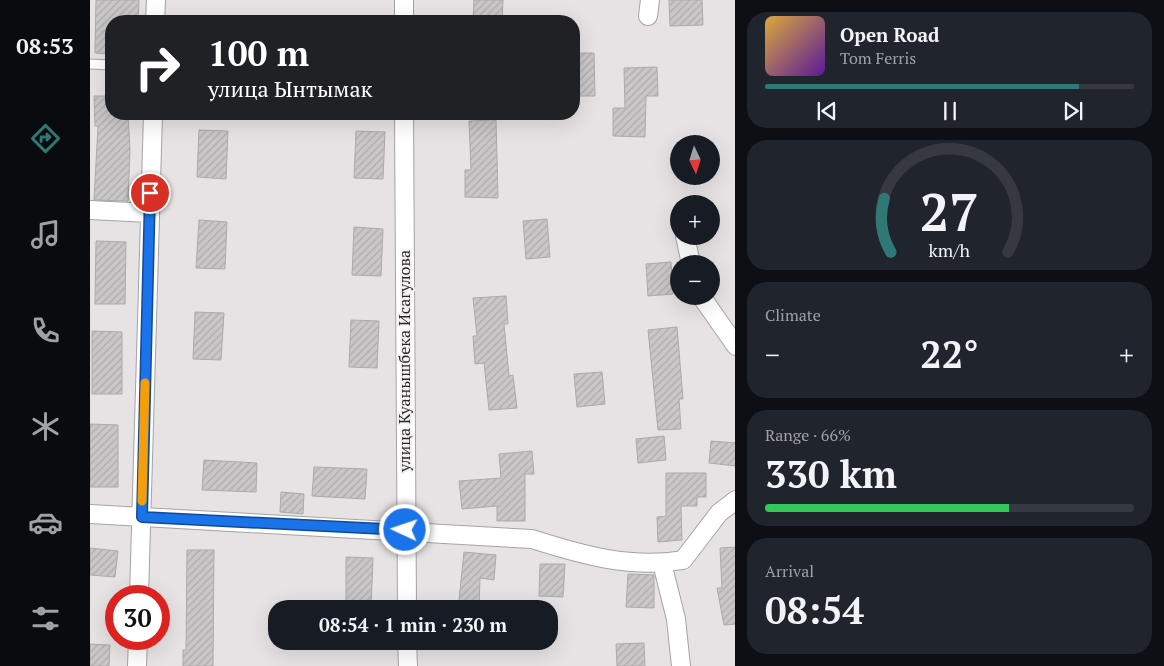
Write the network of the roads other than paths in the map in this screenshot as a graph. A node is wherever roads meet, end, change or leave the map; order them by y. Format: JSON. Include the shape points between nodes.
{"nodes":[{"id":1,"x":156,"y":0,"type":"edge"},
{"id":2,"x":404,"y":0,"type":"edge"},
{"id":3,"x":155,"y":15,"type":"edge"},
{"id":4,"x":404,"y":15,"type":"edge"},
{"id":5,"x":90,"y":64,"type":"edge"},
{"id":6,"x":105,"y":65,"type":"edge"},
{"id":7,"x":153,"y":120,"type":"edge"},
{"id":8,"x":404,"y":120,"type":"edge"},
{"id":9,"x":90,"y":210,"type":"edge"},
{"id":10,"x":150,"y":212,"type":"junction"},
{"id":11,"x":707,"y":305,"type":"edge"},
{"id":12,"x":735,"y":346,"type":"edge"},
{"id":13,"x":735,"y":500,"type":"edge"},
{"id":14,"x":90,"y":514,"type":"edge"},
{"id":15,"x":142,"y":517,"type":"junction"},
{"id":16,"x":405,"y":530,"type":"junction"},
{"id":17,"x":662,"y":563,"type":"junction"},
{"id":18,"x":139,"y":585,"type":"edge"},
{"id":19,"x":407,"y":600,"type":"edge"},
{"id":20,"x":138,"y":650,"type":"edge"},
{"id":21,"x":407,"y":650,"type":"edge"},
{"id":22,"x":137,"y":666,"type":"edge"},
{"id":23,"x":408,"y":666,"type":"edge"},
{"id":24,"x":681,"y":666,"type":"edge"}],
"edges":[{"from":1,"to":3,"type":"street"},
{"from":2,"to":4,"type":"street"},
{"from":5,"to":6,"type":"lane"},
{"from":7,"to":10,"type":"street"},
{"from":8,"to":16,"type":"street","name":"улица Куанышбека Исагулова"},
{"from":9,"to":10,"type":"street"},
{"from":10,"to":15,"type":"street"},
{"from":11,"to":12,"type":"street"},
{"from":13,"to":17,"type":"street","via":[[720,513],[683,560]]},
{"from":14,"to":15,"type":"street"},
{"from":15,"to":16,"type":"street"},
{"from":15,"to":18,"type":"street"},
{"from":16,"to":17,"type":"street","via":[[532,539],[590,557]]},
{"from":16,"to":19,"type":"street","name":"улица Куанышбека Исагулова"},
{"from":17,"to":24,"type":"street","via":[[676,619]]},
{"from":20,"to":22,"type":"street"},
{"from":21,"to":23,"type":"street"}]}
